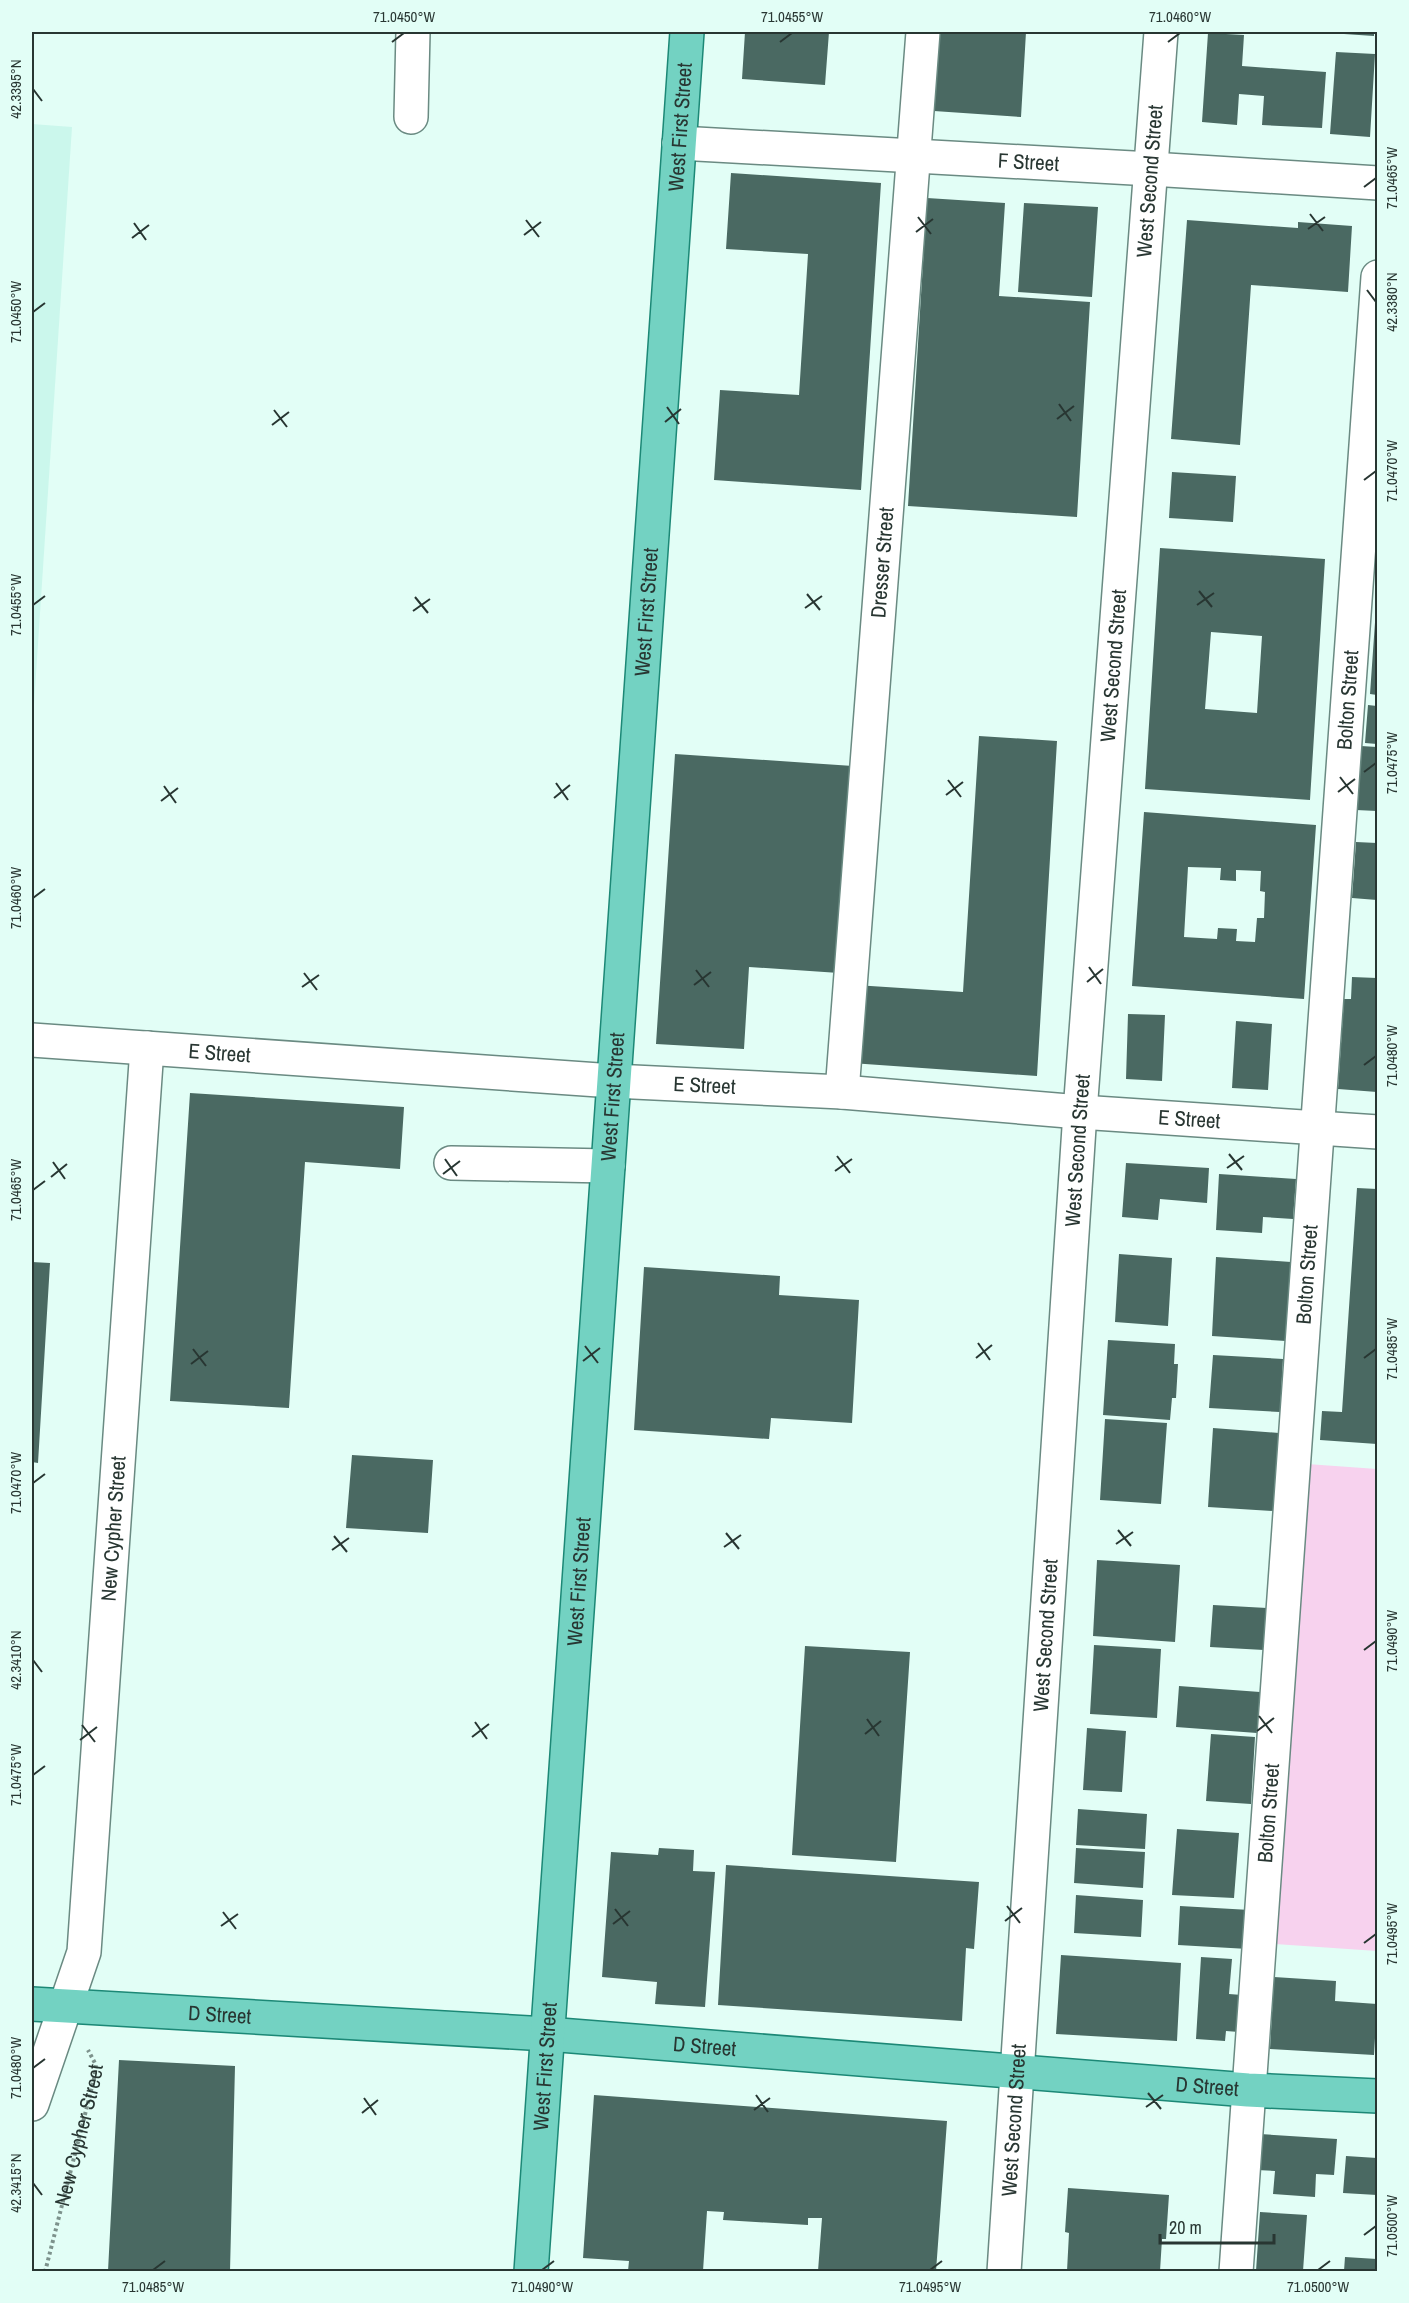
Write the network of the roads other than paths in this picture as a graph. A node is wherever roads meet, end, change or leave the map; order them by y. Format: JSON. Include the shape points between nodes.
{"nodes":[{"id":1,"x":413,"y":32,"type":"edge"},
{"id":2,"x":687,"y":32,"type":"edge"},
{"id":3,"x":923,"y":32,"type":"edge"},
{"id":4,"x":1161,"y":32,"type":"edge"},
{"id":5,"x":411,"y":117,"type":"dead end"},
{"id":6,"x":679,"y":143,"type":"junction"},
{"id":7,"x":915,"y":156,"type":"junction"},
{"id":8,"x":1151,"y":169,"type":"junction"},
{"id":9,"x":1377,"y":183,"type":"edge"},
{"id":10,"x":1377,"y":277,"type":"edge"},
{"id":11,"x":32,"y":1040,"type":"edge"},
{"id":12,"x":147,"y":1048,"type":"junction"},
{"id":13,"x":613,"y":1081,"type":"junction"},
{"id":14,"x":842,"y":1092,"type":"junction"},
{"id":15,"x":1080,"y":1112,"type":"junction"},
{"id":16,"x":1316,"y":1128,"type":"junction"},
{"id":17,"x":1377,"y":1132,"type":"edge"},
{"id":18,"x":451,"y":1162,"type":"dead end"},
{"id":19,"x":608,"y":1166,"type":"junction"},
{"id":20,"x":32,"y":2004,"type":"edge"},
{"id":21,"x":65,"y":2006,"type":"junction"},
{"id":22,"x":547,"y":2034,"type":"junction"},
{"id":23,"x":1018,"y":2072,"type":"junction"},
{"id":24,"x":1248,"y":2090,"type":"junction"},
{"id":25,"x":1377,"y":2096,"type":"edge"},
{"id":26,"x":32,"y":2104,"type":"edge"},
{"id":27,"x":531,"y":2271,"type":"edge"},
{"id":28,"x":1004,"y":2271,"type":"edge"},
{"id":29,"x":1236,"y":2271,"type":"edge"}],
"edges":[{"from":1,"to":5,"type":"street"},
{"from":2,"to":6,"type":"main road","name":"West First Street"},
{"from":3,"to":7,"type":"street","name":"Dresser Street"},
{"from":4,"to":8,"type":"street","name":"West Second Street"},
{"from":6,"to":7,"type":"street","name":"F Street"},
{"from":6,"to":13,"type":"main road","name":"West First Street"},
{"from":7,"to":8,"type":"street","name":"F Street"},
{"from":7,"to":14,"type":"street","name":"Dresser Street"},
{"from":8,"to":9,"type":"street","name":"F Street"},
{"from":8,"to":15,"type":"street","name":"West Second Street"},
{"from":10,"to":16,"type":"street","name":"Bolton Street"},
{"from":11,"to":12,"type":"street","name":"E Street"},
{"from":12,"to":13,"type":"street","name":"E Street"},
{"from":12,"to":21,"type":"street","name":"New Cypher Street","via":[[84,1952]]},
{"from":13,"to":14,"type":"street","name":"E Street"},
{"from":13,"to":19,"type":"main road","name":"West First Street"},
{"from":14,"to":15,"type":"street","name":"E Street"},
{"from":15,"to":16,"type":"street","name":"E Street"},
{"from":15,"to":23,"type":"street","name":"West Second Street"},
{"from":16,"to":17,"type":"street","name":"E Street"},
{"from":16,"to":24,"type":"street","name":"Bolton Street"},
{"from":18,"to":19,"type":"street"},
{"from":19,"to":22,"type":"main road","name":"West First Street"},
{"from":20,"to":21,"type":"main road","name":"D Street"},
{"from":21,"to":22,"type":"main road","name":"D Street"},
{"from":21,"to":26,"type":"street","name":"New Cypher Street"},
{"from":22,"to":23,"type":"main road","name":"D Street"},
{"from":22,"to":27,"type":"main road","name":"West First Street"},
{"from":23,"to":24,"type":"main road","name":"D Street"},
{"from":23,"to":28,"type":"street","name":"West Second Street"},
{"from":24,"to":25,"type":"main road","name":"D Street"},
{"from":24,"to":29,"type":"street","name":"Bolton Street"}]}
